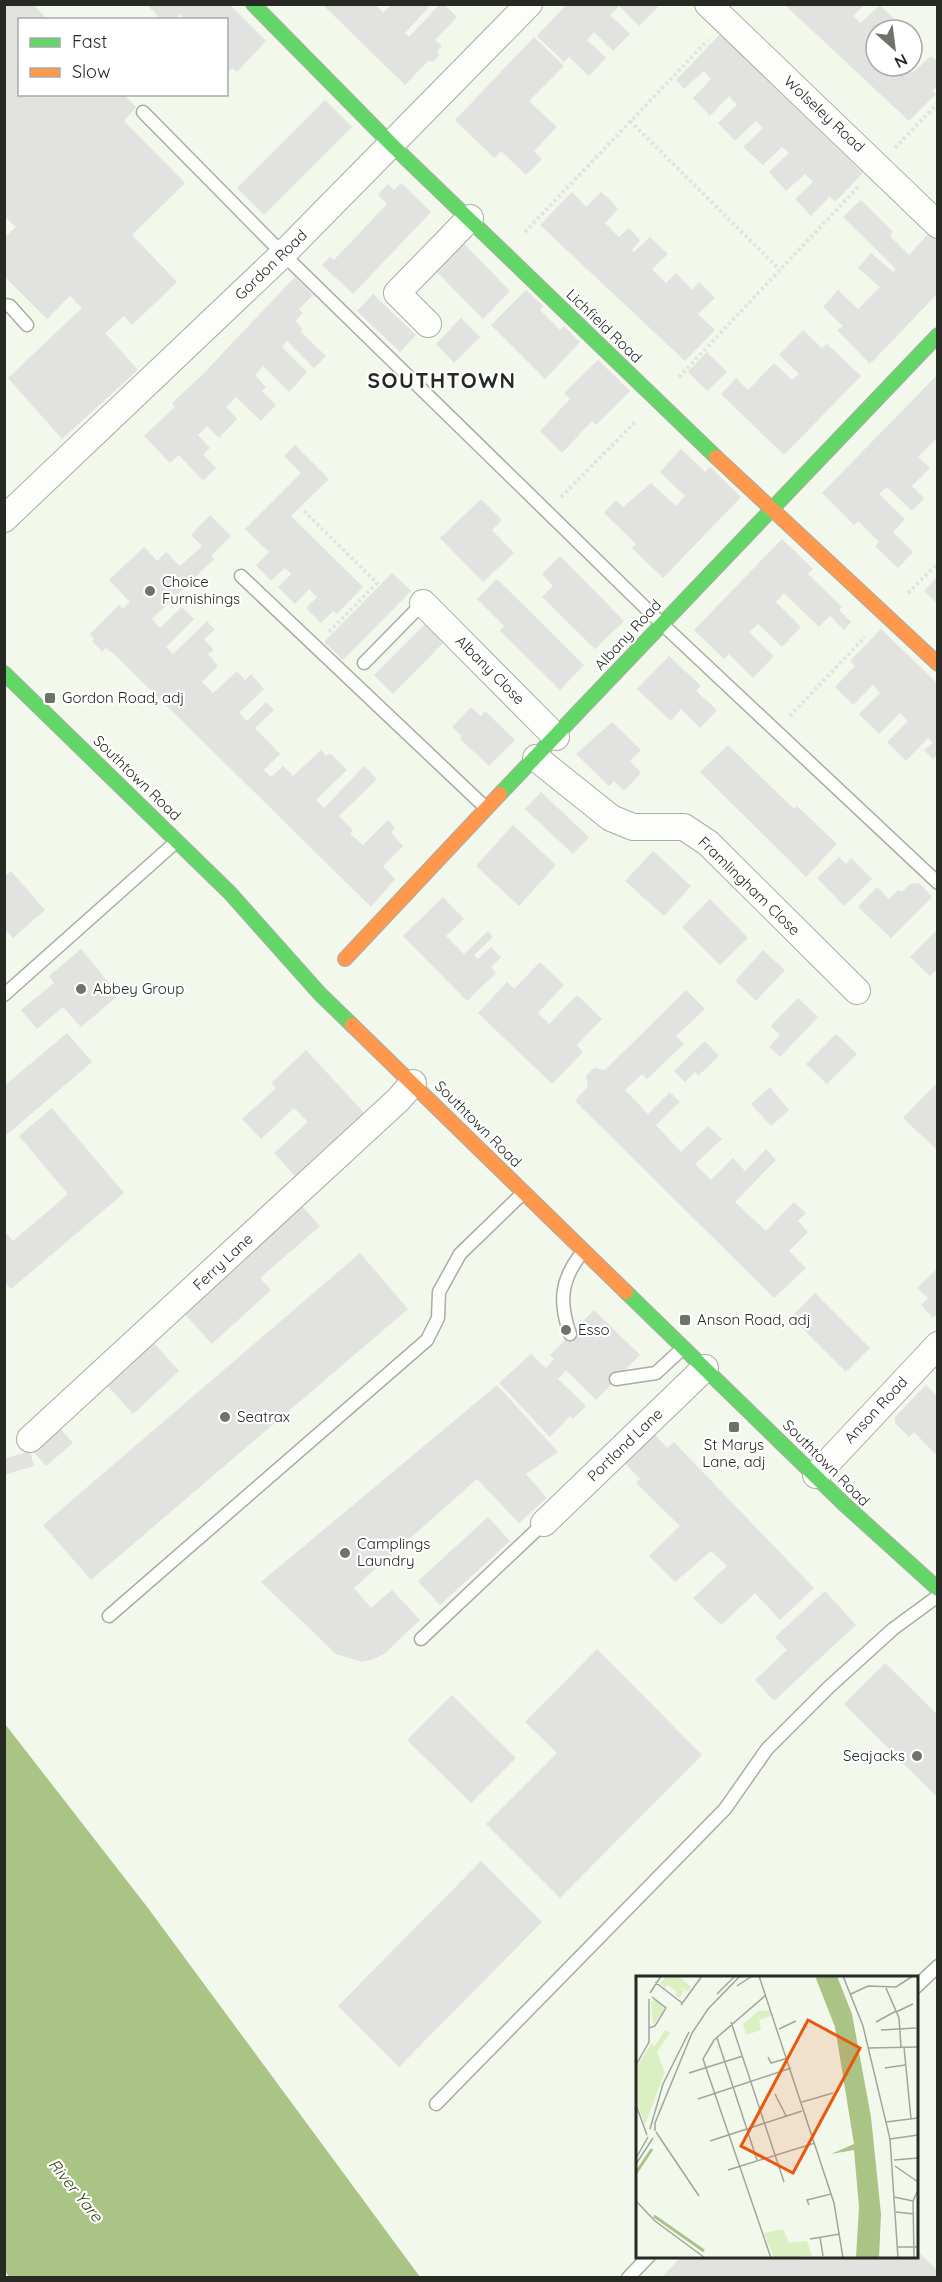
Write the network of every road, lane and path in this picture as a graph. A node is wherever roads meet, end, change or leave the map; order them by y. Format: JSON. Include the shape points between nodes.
{"nodes":[{"id":1,"x":253,"y":4,"type":"edge"},
{"id":2,"x":529,"y":4,"type":"edge"},
{"id":3,"x":717,"y":13,"type":"edge"},
{"id":4,"x":938,"y":103,"type":"edge"},
{"id":5,"x":143,"y":112,"type":"dead end"},
{"id":6,"x":630,"y":121,"type":"junction"},
{"id":7,"x":392,"y":145,"type":"junction"},
{"id":8,"x":878,"y":165,"type":"junction"},
{"id":9,"x":470,"y":218,"type":"junction"},
{"id":10,"x":938,"y":225,"type":"edge"},
{"id":11,"x":505,"y":253,"type":"junction"},
{"id":12,"x":283,"y":254,"type":"junction"},
{"id":13,"x":780,"y":270,"type":"junction"},
{"id":14,"x":4,"y":304,"type":"edge"},
{"id":15,"x":428,"y":324,"type":"dead end"},
{"id":16,"x":27,"y":325,"type":"dead end"},
{"id":17,"x":938,"y":335,"type":"edge"},
{"id":18,"x":657,"y":400,"type":"junction"},
{"id":19,"x":771,"y":510,"type":"junction"},
{"id":20,"x":304,"y":511,"type":"dead end"},
{"id":21,"x":546,"y":512,"type":"junction"},
{"id":22,"x":4,"y":519,"type":"edge"},
{"id":23,"x":938,"y":563,"type":"edge"},
{"id":24,"x":241,"y":576,"type":"dead end"},
{"id":25,"x":423,"y":603,"type":"joint"},
{"id":26,"x":884,"y":617,"type":"junction"},
{"id":27,"x":661,"y":623,"type":"junction"},
{"id":28,"x":315,"y":646,"type":"junction"},
{"id":29,"x":364,"y":663,"type":"dead end"},
{"id":30,"x":938,"y":664,"type":"edge"},
{"id":31,"x":4,"y":673,"type":"edge"},
{"id":32,"x":777,"y":730,"type":"junction"},
{"id":33,"x":556,"y":737,"type":"junction"},
{"id":34,"x":536,"y":758,"type":"junction"},
{"id":35,"x":487,"y":809,"type":"junction"},
{"id":36,"x":178,"y":840,"type":"junction"},
{"id":37,"x":938,"y":883,"type":"edge"},
{"id":38,"x":345,"y":959,"type":"dead end"},
{"id":39,"x":857,"y":991,"type":"dead end"},
{"id":40,"x":4,"y":995,"type":"edge"},
{"id":41,"x":413,"y":1083,"type":"junction"},
{"id":42,"x":524,"y":1192,"type":"junction"},
{"id":43,"x":583,"y":1252,"type":"junction"},
{"id":44,"x":570,"y":1335,"type":"dead end"},
{"id":45,"x":938,"y":1346,"type":"edge"},
{"id":46,"x":684,"y":1347,"type":"junction"},
{"id":47,"x":705,"y":1368,"type":"junction"},
{"id":48,"x":616,"y":1379,"type":"dead end"},
{"id":49,"x":30,"y":1439,"type":"dead end"},
{"id":50,"x":816,"y":1475,"type":"junction"},
{"id":51,"x":544,"y":1522,"type":"joint"},
{"id":52,"x":938,"y":1589,"type":"edge"},
{"id":53,"x":938,"y":1596,"type":"edge"},
{"id":54,"x":109,"y":1616,"type":"dead end"},
{"id":55,"x":421,"y":1639,"type":"dead end"},
{"id":56,"x":938,"y":1966,"type":"edge"},
{"id":57,"x":918,"y":1985,"type":"edge"},
{"id":58,"x":436,"y":2104,"type":"dead end"},
{"id":59,"x":647,"y":2258,"type":"edge"},
{"id":60,"x":628,"y":2277,"type":"edge"}],
"edges":[{"from":1,"to":7,"type":"street","name":"Lichfield Road"},
{"from":2,"to":7,"type":"street","name":"Gordon Road"},
{"from":3,"to":6,"type":"path"},
{"from":3,"to":8,"type":"street","name":"Wolseley Road"},
{"from":4,"to":8,"type":"path"},
{"from":5,"to":12,"type":"lane"},
{"from":6,"to":11,"type":"path"},
{"from":6,"to":13,"type":"path"},
{"from":7,"to":9,"type":"street","name":"Lichfield Road"},
{"from":7,"to":12,"type":"street","name":"Gordon Road"},
{"from":8,"to":10,"type":"street","name":"Wolseley Road"},
{"from":8,"to":13,"type":"path"},
{"from":9,"to":11,"type":"street","name":"Lichfield Road"},
{"from":9,"to":15,"type":"street","via":[[397,293]]},
{"from":11,"to":18,"type":"street","name":"Lichfield Road"},
{"from":12,"to":21,"type":"lane"},
{"from":12,"to":22,"type":"street","name":"Gordon Road"},
{"from":13,"to":18,"type":"path"},
{"from":14,"to":16,"type":"lane"},
{"from":17,"to":19,"type":"street","name":"Albany Road"},
{"from":18,"to":19,"type":"street","name":"Lichfield Road"},
{"from":18,"to":21,"type":"path"},
{"from":19,"to":26,"type":"street","name":"Lichfield Road"},
{"from":19,"to":27,"type":"street","name":"Albany Road"},
{"from":20,"to":28,"type":"path","via":[[377,583]]},
{"from":21,"to":27,"type":"lane"},
{"from":23,"to":26,"type":"path"},
{"from":24,"to":28,"type":"lane"},
{"from":25,"to":29,"type":"lane"},
{"from":25,"to":33,"type":"street","name":"Albany Close"},
{"from":26,"to":30,"type":"street","name":"Lichfield Road"},
{"from":26,"to":32,"type":"path"},
{"from":27,"to":32,"type":"lane"},
{"from":27,"to":33,"type":"street","name":"Albany Road"},
{"from":28,"to":35,"type":"lane"},
{"from":31,"to":36,"type":"street","name":"Southtown Road"},
{"from":32,"to":37,"type":"lane"},
{"from":33,"to":34,"type":"street","name":"Albany Road"},
{"from":34,"to":35,"type":"street","name":"Albany Road"},
{"from":34,"to":39,"type":"street","name":"Framlingham Close","via":[[611,818],[633,827],[684,827],[708,843]]},
{"from":35,"to":38,"type":"street","name":"Albany Road"},
{"from":36,"to":40,"type":"lane"},
{"from":36,"to":41,"type":"street","name":"Southtown Road","via":[[320,994]]},
{"from":41,"to":42,"type":"street","name":"Southtown Road"},
{"from":41,"to":49,"type":"street","name":"Ferry Lane"},
{"from":42,"to":43,"type":"street","name":"Southtown Road"},
{"from":42,"to":54,"type":"lane","via":[[460,1254],[439,1292],[438,1318],[427,1340]]},
{"from":43,"to":44,"type":"lane","via":[[569,1268],[561,1308]]},
{"from":43,"to":46,"type":"street","name":"Southtown Road"},
{"from":45,"to":50,"type":"street","name":"Anson Road"},
{"from":46,"to":47,"type":"street","name":"Southtown Road"},
{"from":46,"to":48,"type":"lane","via":[[656,1373]]},
{"from":47,"to":50,"type":"street","name":"Southtown Road"},
{"from":47,"to":51,"type":"street","name":"Portland Lane"},
{"from":50,"to":52,"type":"street","name":"Southtown Road"},
{"from":51,"to":55,"type":"lane"},
{"from":53,"to":58,"type":"lane","via":[[893,1629],[767,1749],[725,1809]]},
{"from":56,"to":57,"type":"lane"},
{"from":59,"to":60,"type":"lane"}]}
